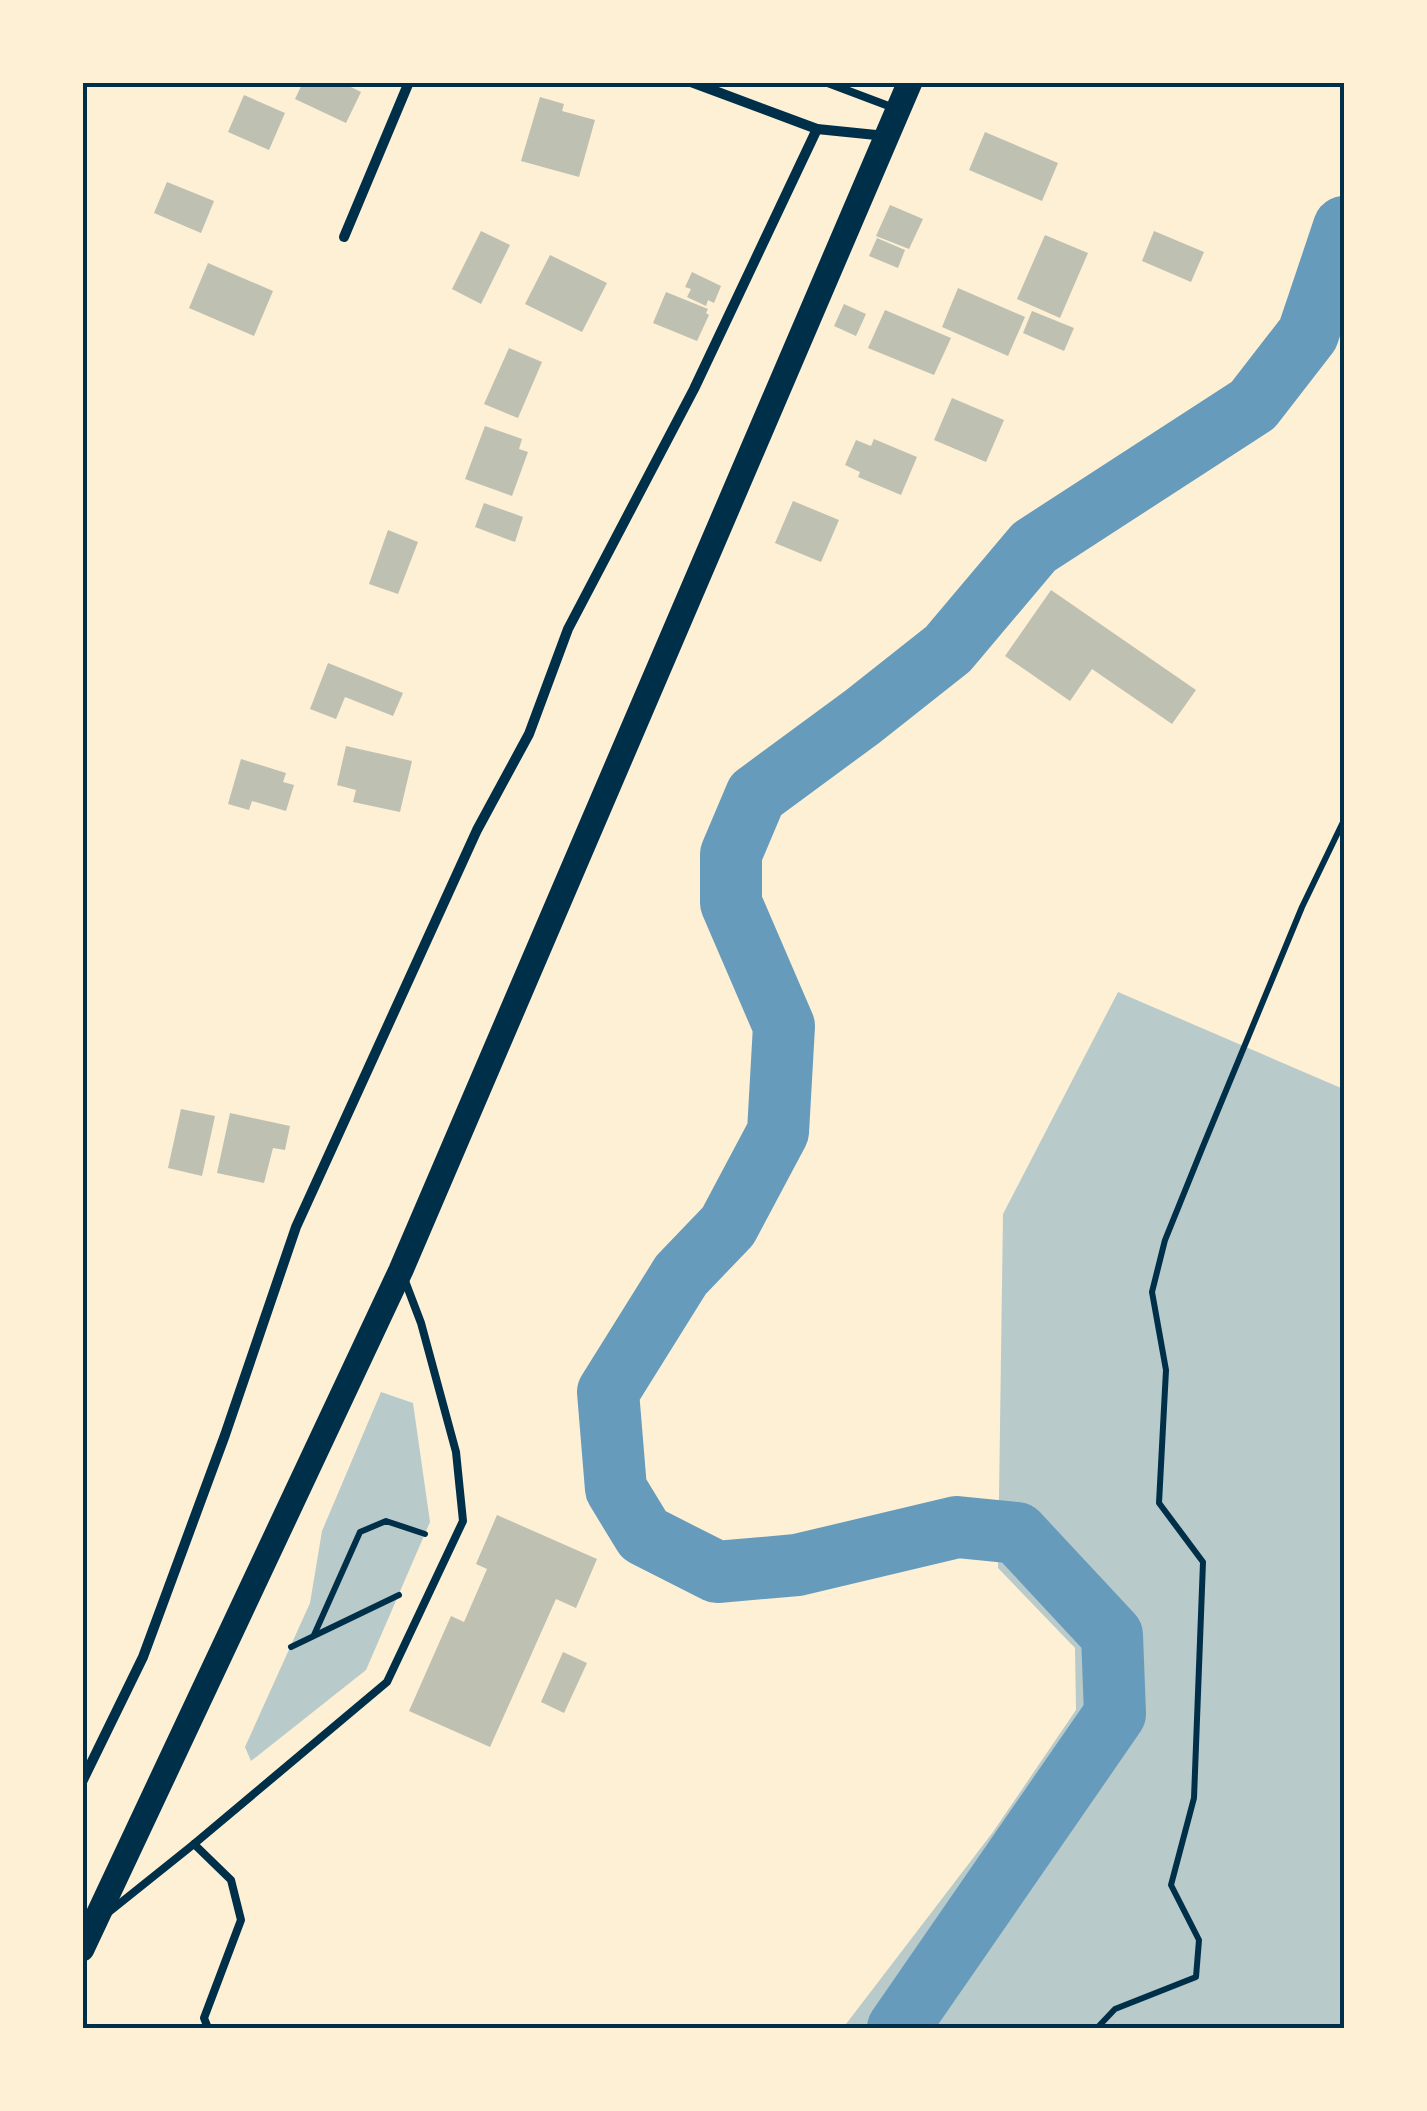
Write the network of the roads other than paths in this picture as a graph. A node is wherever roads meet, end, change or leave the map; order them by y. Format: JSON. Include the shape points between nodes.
{"nodes":[{"id":1,"x":409,"y":82,"type":"edge"},
{"id":2,"x":691,"y":82,"type":"edge"},
{"id":3,"x":824,"y":82,"type":"edge"},
{"id":4,"x":910,"y":82,"type":"edge"},
{"id":5,"x":898,"y":110,"type":"junction"},
{"id":6,"x":817,"y":129,"type":"junction"},
{"id":7,"x":888,"y":136,"type":"junction"},
{"id":8,"x":344,"y":237,"type":"dead end"},
{"id":9,"x":400,"y":1270,"type":"junction"},
{"id":10,"x":82,"y":1782,"type":"edge"},
{"id":11,"x":194,"y":1844,"type":"junction"},
{"id":12,"x":98,"y":1921,"type":"junction"},
{"id":13,"x":82,"y":1949,"type":"edge"},
{"id":14,"x":208,"y":2028,"type":"edge"}],
"edges":[{"from":1,"to":8,"type":"street"},
{"from":2,"to":6,"type":"street"},
{"from":3,"to":5,"type":"lane"},
{"from":4,"to":5,"type":"main road"},
{"from":5,"to":7,"type":"main road"},
{"from":6,"to":7,"type":"street"},
{"from":6,"to":10,"type":"street","via":[[694,389],[568,629],[529,734],[477,830],[296,1227],[143,1658]]},
{"from":7,"to":9,"type":"main road"},
{"from":9,"to":11,"type":"lane","via":[[456,1452],[462,1521],[387,1682]]},
{"from":9,"to":12,"type":"main road"},
{"from":11,"to":12,"type":"lane"},
{"from":11,"to":14,"type":"lane","via":[[231,1880],[241,1920],[204,2018]]},
{"from":12,"to":13,"type":"main road"}]}
